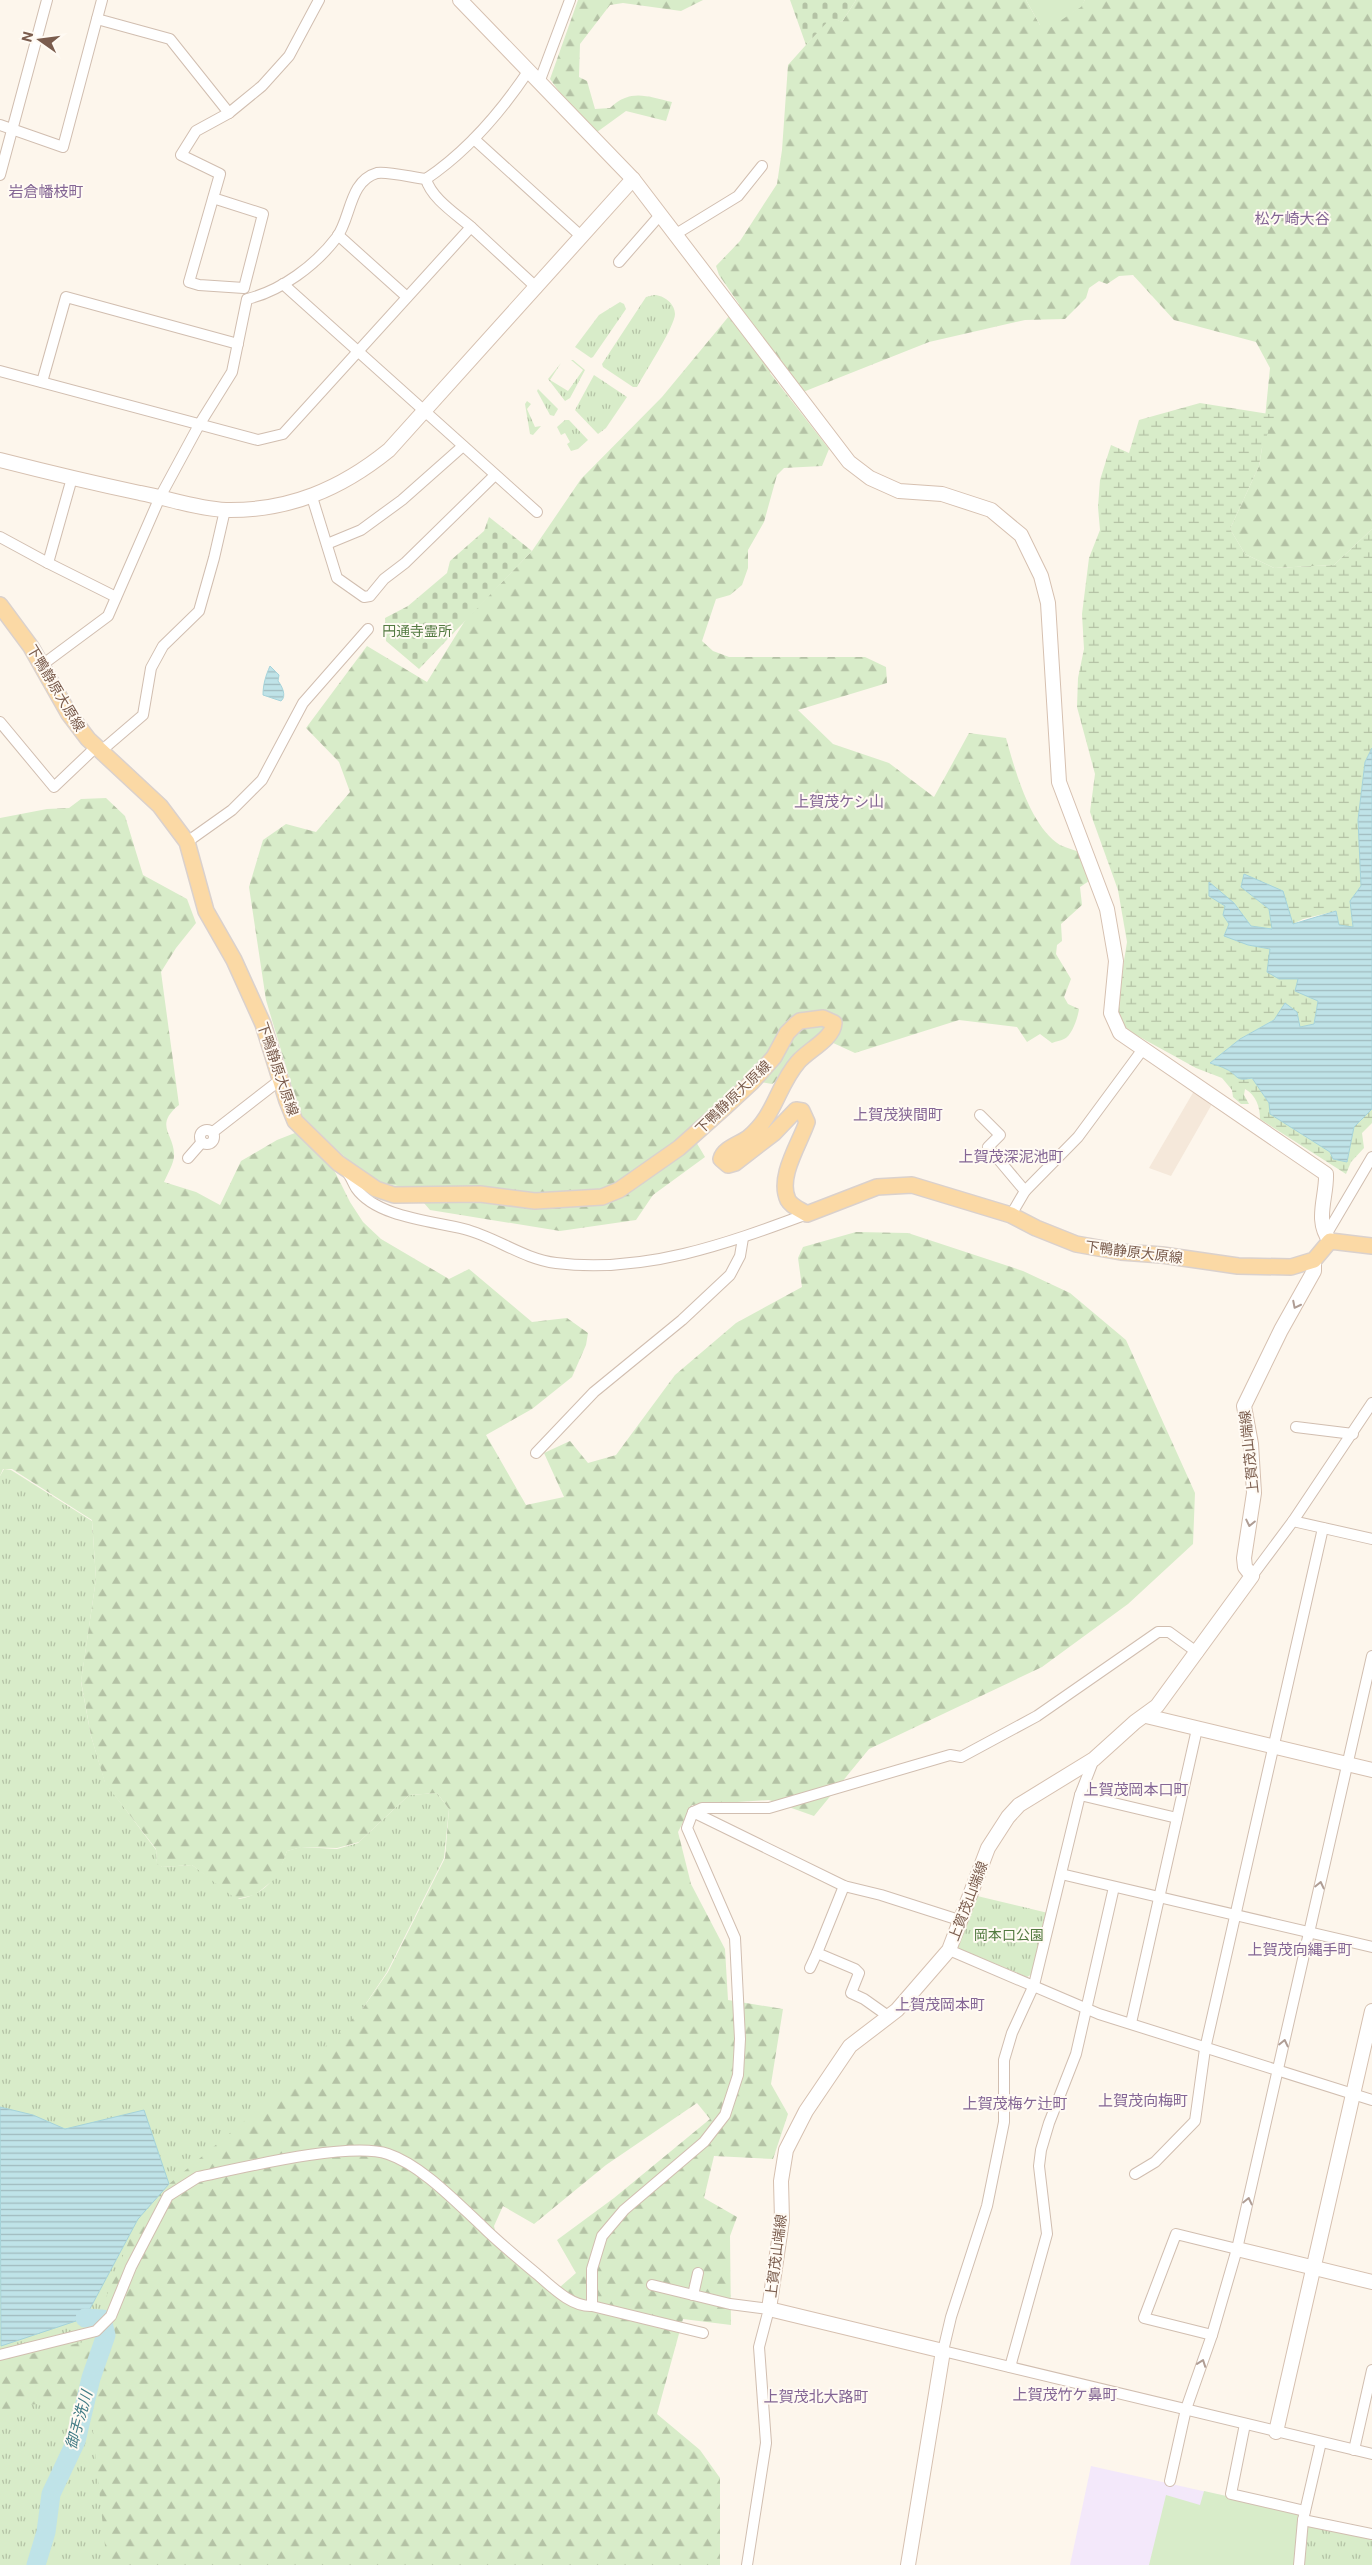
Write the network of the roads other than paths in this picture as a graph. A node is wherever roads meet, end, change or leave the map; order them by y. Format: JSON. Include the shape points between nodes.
{"nodes":[{"id":1,"x":47,"y":0,"type":"edge"},
{"id":2,"x":102,"y":0,"type":"edge"},
{"id":3,"x":319,"y":0,"type":"edge"},
{"id":4,"x":460,"y":0,"type":"edge"},
{"id":5,"x":570,"y":0,"type":"edge"},
{"id":6,"x":97,"y":19,"type":"junction"},
{"id":7,"x":529,"y":70,"type":"junction"},
{"id":8,"x":540,"y":80,"type":"junction"},
{"id":9,"x":229,"y":113,"type":"junction"},
{"id":10,"x":0,"y":125,"type":"edge"},
{"id":11,"x":12,"y":130,"type":"junction"},
{"id":12,"x":474,"y":139,"type":"junction"},
{"id":13,"x":762,"y":166,"type":"dead end"},
{"id":14,"x":0,"y":175,"type":"edge"},
{"id":15,"x":426,"y":179,"type":"junction"},
{"id":16,"x":633,"y":179,"type":"junction"},
{"id":17,"x":213,"y":198,"type":"junction"},
{"id":18,"x":660,"y":215,"type":"junction"},
{"id":19,"x":471,"y":227,"type":"junction"},
{"id":20,"x":676,"y":234,"type":"junction"},
{"id":21,"x":338,"y":236,"type":"junction"},
{"id":22,"x":582,"y":237,"type":"junction"},
{"id":23,"x":619,"y":262,"type":"dead end"},
{"id":24,"x":283,"y":284,"type":"junction"},
{"id":25,"x":244,"y":288,"type":"junction"},
{"id":26,"x":537,"y":288,"type":"junction"},
{"id":27,"x":407,"y":297,"type":"junction"},
{"id":28,"x":247,"y":299,"type":"junction"},
{"id":29,"x":238,"y":344,"type":"junction"},
{"id":30,"x":359,"y":352,"type":"junction"},
{"id":31,"x":0,"y":371,"type":"edge"},
{"id":32,"x":42,"y":382,"type":"junction"},
{"id":33,"x":425,"y":412,"type":"junction"},
{"id":34,"x":198,"y":425,"type":"junction"},
{"id":35,"x":463,"y":446,"type":"junction"},
{"id":36,"x":0,"y":460,"type":"edge"},
{"id":37,"x":495,"y":475,"type":"junction"},
{"id":38,"x":72,"y":478,"type":"junction"},
{"id":39,"x":160,"y":497,"type":"junction"},
{"id":40,"x":312,"y":497,"type":"junction"},
{"id":41,"x":225,"y":510,"type":"junction"},
{"id":42,"x":537,"y":512,"type":"dead end"},
{"id":43,"x":0,"y":537,"type":"edge"},
{"id":44,"x":327,"y":544,"type":"junction"},
{"id":45,"x":48,"y":563,"type":"junction"},
{"id":46,"x":116,"y":597,"type":"junction"},
{"id":47,"x":0,"y":605,"type":"edge"},
{"id":48,"x":368,"y":628,"type":"dead end"},
{"id":49,"x":42,"y":665,"type":"junction"},
{"id":50,"x":0,"y":722,"type":"edge"},
{"id":51,"x":99,"y":749,"type":"junction"},
{"id":52,"x":187,"y":842,"type":"junction"},
{"id":53,"x":1143,"y":1049,"type":"junction"},
{"id":54,"x":280,"y":1080,"type":"junction"},
{"id":55,"x":980,"y":1115,"type":"dead end"},
{"id":56,"x":1372,"y":1157,"type":"edge"},
{"id":57,"x":188,"y":1158,"type":"dead end"},
{"id":58,"x":345,"y":1168,"type":"junction"},
{"id":59,"x":1025,"y":1191,"type":"junction"},
{"id":60,"x":807,"y":1214,"type":"junction"},
{"id":61,"x":1011,"y":1215,"type":"junction"},
{"id":62,"x":743,"y":1238,"type":"junction"},
{"id":63,"x":1328,"y":1238,"type":"junction"},
{"id":64,"x":1372,"y":1246,"type":"edge"},
{"id":65,"x":1314,"y":1260,"type":"junction"},
{"id":66,"x":1372,"y":1403,"type":"edge"},
{"id":67,"x":1296,"y":1427,"type":"dead end"},
{"id":68,"x":1353,"y":1434,"type":"junction"},
{"id":69,"x":536,"y":1453,"type":"dead end"},
{"id":70,"x":1293,"y":1521,"type":"junction"},
{"id":71,"x":1323,"y":1528,"type":"junction"},
{"id":72,"x":1372,"y":1540,"type":"edge"},
{"id":73,"x":1252,"y":1576,"type":"junction"},
{"id":74,"x":1198,"y":1653,"type":"junction"},
{"id":75,"x":1372,"y":1656,"type":"edge"},
{"id":76,"x":1146,"y":1716,"type":"junction"},
{"id":77,"x":1197,"y":1729,"type":"junction"},
{"id":78,"x":1274,"y":1747,"type":"junction"},
{"id":79,"x":1094,"y":1759,"type":"junction"},
{"id":80,"x":1347,"y":1764,"type":"junction"},
{"id":81,"x":1372,"y":1770,"type":"edge"},
{"id":82,"x":1080,"y":1795,"type":"junction"},
{"id":83,"x":693,"y":1812,"type":"junction"},
{"id":84,"x":1177,"y":1818,"type":"junction"},
{"id":85,"x":1061,"y":1874,"type":"junction"},
{"id":86,"x":844,"y":1886,"type":"junction"},
{"id":87,"x":1114,"y":1886,"type":"junction"},
{"id":88,"x":1159,"y":1897,"type":"junction"},
{"id":89,"x":1236,"y":1915,"type":"junction"},
{"id":90,"x":959,"y":1920,"type":"junction"},
{"id":91,"x":1310,"y":1933,"type":"junction"},
{"id":92,"x":1372,"y":1947,"type":"edge"},
{"id":93,"x":949,"y":1950,"type":"junction"},
{"id":94,"x":817,"y":1952,"type":"junction"},
{"id":95,"x":810,"y":1968,"type":"dead end"},
{"id":96,"x":1034,"y":1985,"type":"junction"},
{"id":97,"x":1087,"y":2008,"type":"junction"},
{"id":98,"x":1372,"y":2011,"type":"edge"},
{"id":99,"x":888,"y":2016,"type":"junction"},
{"id":100,"x":1130,"y":2023,"type":"junction"},
{"id":101,"x":1205,"y":2049,"type":"junction"},
{"id":102,"x":1278,"y":2072,"type":"junction"},
{"id":103,"x":1353,"y":2096,"type":"junction"},
{"id":104,"x":1372,"y":2100,"type":"edge"},
{"id":105,"x":1136,"y":2174,"type":"dead end"},
{"id":106,"x":1237,"y":2249,"type":"junction"},
{"id":107,"x":1314,"y":2268,"type":"junction"},
{"id":108,"x":698,"y":2274,"type":"dead end"},
{"id":109,"x":1372,"y":2282,"type":"edge"},
{"id":110,"x":652,"y":2285,"type":"dead end"},
{"id":111,"x":693,"y":2295,"type":"junction"},
{"id":112,"x":592,"y":2306,"type":"junction"},
{"id":113,"x":769,"y":2308,"type":"junction"},
{"id":114,"x":703,"y":2332,"type":"dead end"},
{"id":115,"x":1212,"y":2335,"type":"junction"},
{"id":116,"x":943,"y":2351,"type":"junction"},
{"id":117,"x":0,"y":2355,"type":"edge"},
{"id":118,"x":1010,"y":2367,"type":"junction"},
{"id":119,"x":1372,"y":2370,"type":"edge"},
{"id":120,"x":1186,"y":2409,"type":"junction"},
{"id":121,"x":1246,"y":2424,"type":"junction"},
{"id":122,"x":1276,"y":2432,"type":"junction"},
{"id":123,"x":1321,"y":2442,"type":"junction"},
{"id":124,"x":1354,"y":2450,"type":"junction"},
{"id":125,"x":1372,"y":2454,"type":"edge"},
{"id":126,"x":1170,"y":2481,"type":"dead end"},
{"id":127,"x":1304,"y":2515,"type":"junction"},
{"id":128,"x":1372,"y":2534,"type":"edge"},
{"id":129,"x":747,"y":2565,"type":"edge"},
{"id":130,"x":908,"y":2565,"type":"edge"},
{"id":131,"x":1299,"y":2565,"type":"edge"}],
"edges":[{"from":1,"to":11,"type":"street"},
{"from":2,"to":6,"type":"street"},
{"from":3,"to":9,"type":"street","via":[[289,56],[262,86]]},
{"from":4,"to":7,"type":"street"},
{"from":5,"to":8,"type":"street"},
{"from":6,"to":9,"type":"street","via":[[170,40]]},
{"from":6,"to":11,"type":"street","via":[[63,147]]},
{"from":7,"to":8,"type":"street"},
{"from":7,"to":12,"type":"street","via":[[514,96]]},
{"from":8,"to":16,"type":"street"},
{"from":9,"to":17,"type":"street","via":[[196,131],[181,155],[220,174]]},
{"from":10,"to":11,"type":"street"},
{"from":11,"to":14,"type":"street"},
{"from":12,"to":15,"type":"street","via":[[450,163]]},
{"from":12,"to":22,"type":"street"},
{"from":13,"to":20,"type":"street","via":[[738,196]]},
{"from":15,"to":19,"type":"street","via":[[428,187]]},
{"from":15,"to":21,"type":"street","via":[[377,173],[364,181],[357,188]]},
{"from":16,"to":18,"type":"street"},
{"from":16,"to":22,"type":"street"},
{"from":17,"to":25,"type":"street","via":[[263,214]]},
{"from":17,"to":25,"type":"street","via":[[189,282]]},
{"from":18,"to":20,"type":"street"},
{"from":18,"to":23,"type":"street"},
{"from":19,"to":26,"type":"street"},
{"from":19,"to":27,"type":"street"},
{"from":20,"to":53,"type":"street","via":[[838,449],[857,469],[899,491],[942,494],[991,510],[1021,535],[1041,576],[1048,603],[1059,782],[1098,879],[1114,942],[1116,977],[1111,1013],[1120,1033]]},
{"from":21,"to":24,"type":"street","via":[[314,262]]},
{"from":21,"to":27,"type":"street"},
{"from":22,"to":26,"type":"street"},
{"from":24,"to":28,"type":"street","via":[[264,295]]},
{"from":24,"to":30,"type":"street"},
{"from":25,"to":28,"type":"street"},
{"from":26,"to":33,"type":"street"},
{"from":27,"to":30,"type":"street"},
{"from":28,"to":29,"type":"street"},
{"from":29,"to":32,"type":"street","via":[[66,297]]},
{"from":29,"to":34,"type":"street","via":[[232,372]]},
{"from":30,"to":33,"type":"street"},
{"from":30,"to":34,"type":"street","via":[[283,434],[258,440]]},
{"from":31,"to":32,"type":"street"},
{"from":32,"to":34,"type":"street"},
{"from":33,"to":35,"type":"street"},
{"from":33,"to":40,"type":"street","via":[[390,450],[372,464]]},
{"from":34,"to":39,"type":"street"},
{"from":35,"to":37,"type":"street"},
{"from":35,"to":44,"type":"street","via":[[402,500],[361,530]]},
{"from":36,"to":38,"type":"street"},
{"from":37,"to":42,"type":"street"},
{"from":37,"to":44,"type":"street","via":[[370,596],[364,597],[337,578]]},
{"from":38,"to":39,"type":"street"},
{"from":38,"to":45,"type":"street"},
{"from":39,"to":41,"type":"street"},
{"from":39,"to":46,"type":"street"},
{"from":40,"to":41,"type":"street","via":[[274,507]]},
{"from":40,"to":44,"type":"street"},
{"from":41,"to":51,"type":"street","via":[[199,611],[163,646],[151,668],[143,715]]},
{"from":43,"to":45,"type":"street"},
{"from":45,"to":46,"type":"street"},
{"from":46,"to":49,"type":"street","via":[[108,616]]},
{"from":47,"to":49,"type":"main road","name":"下鴨静原大原線"},
{"from":48,"to":52,"type":"street","via":[[303,703],[262,780],[232,810]]},
{"from":49,"to":51,"type":"main road","name":"下鴨静原大原線","via":[[69,714]]},
{"from":50,"to":51,"type":"street","via":[[54,787]]},
{"from":51,"to":52,"type":"main road","name":"下鴨静原大原線","via":[[160,806]]},
{"from":52,"to":54,"type":"main road","name":"下鴨静原大原線","via":[[206,911],[234,960],[263,1024]]},
{"from":53,"to":59,"type":"street","via":[[1078,1137]]},
{"from":53,"to":63,"type":"street","via":[[1326,1174],[1321,1217]]},
{"from":54,"to":57,"type":"street","via":[[213,1132],[209,1129],[202,1131],[202,1142]]},
{"from":54,"to":58,"type":"main road","name":"下鴨静原大原線","via":[[295,1121]]},
{"from":55,"to":59,"type":"street","via":[[1000,1135],[988,1147]]},
{"from":56,"to":63,"type":"street"},
{"from":58,"to":60,"type":"main road","name":"下鴨静原大原線","via":[[376,1189],[394,1195],[480,1194],[535,1201],[602,1198],[619,1190],[679,1148],[726,1107],[757,1076],[796,1024],[823,1018],[834,1023],[829,1035],[793,1068],[761,1126],[721,1159],[728,1165],[735,1163],[774,1133],[796,1110],[802,1111],[807,1122],[790,1158],[786,1189],[788,1200]]},
{"from":58,"to":62,"type":"street","via":[[357,1189],[387,1212],[470,1231],[527,1256],[556,1263],[643,1262],[680,1256]]},
{"from":59,"to":61,"type":"street"},
{"from":60,"to":61,"type":"main road","name":"下鴨静原大原線","via":[[876,1187],[912,1185]]},
{"from":60,"to":62,"type":"street"},
{"from":61,"to":65,"type":"main road","name":"下鴨静原大原線","via":[[1076,1244],[1121,1252],[1238,1266],[1291,1267]]},
{"from":62,"to":69,"type":"street","via":[[740,1256],[730,1276],[594,1392]]},
{"from":63,"to":64,"type":"main road"},
{"from":63,"to":65,"type":"main road"},
{"from":65,"to":73,"type":"street","name":"上賀茂山端線","one_way":true,"via":[[1314,1271],[1244,1406],[1251,1444],[1254,1493],[1244,1558],[1245,1567]]},
{"from":66,"to":68,"type":"street"},
{"from":67,"to":68,"type":"street"},
{"from":68,"to":70,"type":"street"},
{"from":70,"to":71,"type":"street"},
{"from":70,"to":73,"type":"street"},
{"from":71,"to":72,"type":"street"},
{"from":71,"to":78,"type":"street"},
{"from":73,"to":74,"type":"street","name":"上賀茂山端線"},
{"from":74,"to":76,"type":"street","name":"上賀茂山端線"},
{"from":74,"to":83,"type":"street","via":[[1169,1632],[1158,1632],[1037,1716],[961,1756],[950,1755],[770,1808],[702,1808]]},
{"from":75,"to":80,"type":"street"},
{"from":76,"to":77,"type":"street"},
{"from":76,"to":79,"type":"street","name":"上賀茂山端線"},
{"from":77,"to":78,"type":"street"},
{"from":77,"to":84,"type":"street"},
{"from":78,"to":80,"type":"street"},
{"from":78,"to":89,"type":"street"},
{"from":79,"to":82,"type":"street"},
{"from":79,"to":90,"type":"street","name":"上賀茂山端線","via":[[1020,1805],[1008,1817],[988,1848]]},
{"from":80,"to":81,"type":"street"},
{"from":91,"to":80,"type":"street","one_way":true},
{"from":82,"to":84,"type":"street"},
{"from":82,"to":85,"type":"street"},
{"from":83,"to":86,"type":"street"},
{"from":83,"to":112,"type":"street","via":[[686,1828],[735,1938],[740,2030],[738,2075],[725,2116],[704,2142],[624,2210],[602,2236],[592,2269]]},
{"from":84,"to":88,"type":"street"},
{"from":85,"to":87,"type":"street"},
{"from":85,"to":96,"type":"street"},
{"from":86,"to":90,"type":"street"},
{"from":86,"to":94,"type":"street"},
{"from":87,"to":88,"type":"street"},
{"from":87,"to":97,"type":"street"},
{"from":88,"to":89,"type":"street"},
{"from":88,"to":100,"type":"street"},
{"from":89,"to":91,"type":"street"},
{"from":89,"to":101,"type":"street"},
{"from":90,"to":93,"type":"street","name":"上賀茂山端線"},
{"from":91,"to":92,"type":"street"},
{"from":102,"to":91,"type":"street","one_way":true},
{"from":93,"to":96,"type":"street"},
{"from":93,"to":99,"type":"street","name":"上賀茂山端線","via":[[897,2010]]},
{"from":94,"to":95,"type":"street"},
{"from":94,"to":99,"type":"street","via":[[860,1973],[851,1993],[864,1998]]},
{"from":96,"to":97,"type":"street"},
{"from":96,"to":116,"type":"street","via":[[1012,2033],[1004,2060],[1004,2122],[989,2196]]},
{"from":97,"to":100,"type":"street"},
{"from":97,"to":118,"type":"street","via":[[1076,2054],[1048,2123],[1041,2150],[1039,2166],[1047,2234]]},
{"from":98,"to":103,"type":"street"},
{"from":99,"to":113,"type":"street","name":"上賀茂山端線","via":[[850,2046],[806,2111],[786,2150],[781,2181],[782,2220]]},
{"from":100,"to":101,"type":"street"},
{"from":101,"to":102,"type":"street"},
{"from":101,"to":105,"type":"street","via":[[1196,2121],[1155,2162]]},
{"from":102,"to":103,"type":"street"},
{"from":106,"to":102,"type":"street","one_way":true},
{"from":103,"to":104,"type":"street"},
{"from":103,"to":107,"type":"street"},
{"from":106,"to":107,"type":"street"},
{"from":106,"to":115,"type":"street"},
{"from":106,"to":115,"type":"street","via":[[1176,2234],[1144,2318]]},
{"from":107,"to":109,"type":"street"},
{"from":107,"to":122,"type":"street"},
{"from":108,"to":111,"type":"street"},
{"from":110,"to":111,"type":"street"},
{"from":111,"to":113,"type":"street","via":[[730,2304]]},
{"from":112,"to":114,"type":"street"},
{"from":112,"to":117,"type":"street","via":[[581,2306],[553,2288],[432,2180],[390,2154],[340,2151],[235,2169],[198,2177],[182,2185],[168,2196],[158,2212],[111,2316],[96,2331]]},
{"from":113,"to":116,"type":"street","name":"上賀茂山端線"},
{"from":113,"to":129,"type":"street","via":[[759,2347],[766,2443]]},
{"from":120,"to":115,"type":"street","one_way":true},
{"from":116,"to":118,"type":"street"},
{"from":116,"to":130,"type":"street"},
{"from":118,"to":120,"type":"street"},
{"from":119,"to":124,"type":"street"},
{"from":120,"to":121,"type":"street"},
{"from":120,"to":126,"type":"street"},
{"from":121,"to":122,"type":"street"},
{"from":121,"to":127,"type":"street","via":[[1231,2494]]},
{"from":122,"to":123,"type":"street"},
{"from":123,"to":124,"type":"street"},
{"from":123,"to":127,"type":"street"},
{"from":124,"to":125,"type":"street"},
{"from":127,"to":128,"type":"street"},
{"from":127,"to":131,"type":"street"}]}
